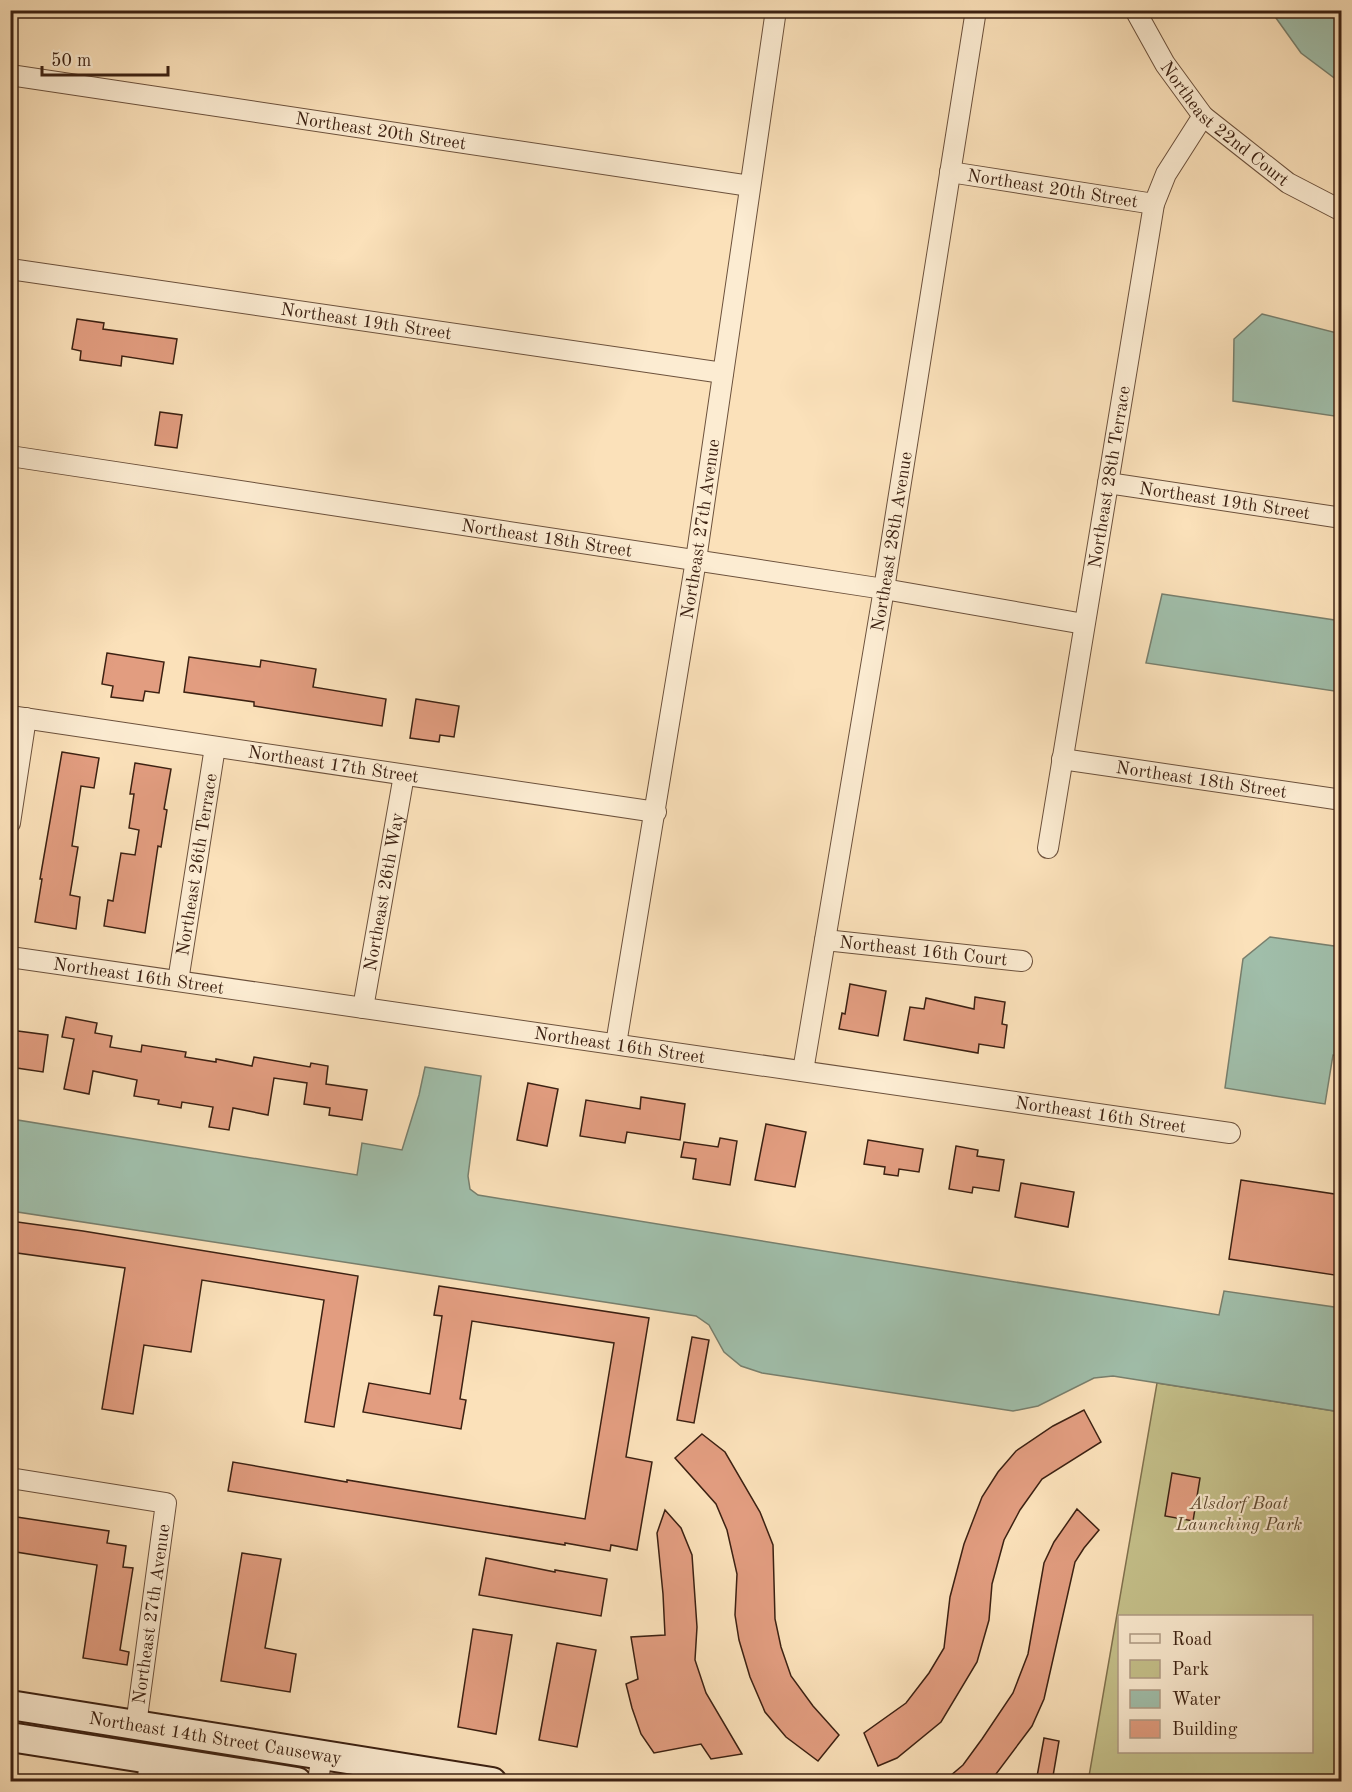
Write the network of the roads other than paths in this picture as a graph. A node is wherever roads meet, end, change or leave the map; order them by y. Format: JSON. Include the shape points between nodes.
{"nodes":[{"id":1,"x":776,"y":10,"type":"edge"},
{"id":2,"x":976,"y":10,"type":"edge"},
{"id":3,"x":1135,"y":10,"type":"edge"},
{"id":4,"x":10,"y":75,"type":"edge"},
{"id":5,"x":1203,"y":116,"type":"junction"},
{"id":6,"x":950,"y":172,"type":"junction"},
{"id":7,"x":750,"y":186,"type":"junction"},
{"id":8,"x":1154,"y":204,"type":"junction"},
{"id":9,"x":1341,"y":211,"type":"edge"},
{"id":10,"x":10,"y":269,"type":"edge"},
{"id":11,"x":723,"y":373,"type":"junction"},
{"id":12,"x":10,"y":456,"type":"edge"},
{"id":13,"x":1108,"y":483,"type":"junction"},
{"id":14,"x":1341,"y":518,"type":"edge"},
{"id":15,"x":696,"y":560,"type":"junction"},
{"id":16,"x":884,"y":589,"type":"junction"},
{"id":17,"x":1084,"y":624,"type":"junction"},
{"id":18,"x":18,"y":717,"type":"edge"},
{"id":19,"x":215,"y":747,"type":"junction"},
{"id":20,"x":1062,"y":759,"type":"junction"},
{"id":21,"x":404,"y":775,"type":"junction"},
{"id":22,"x":1341,"y":800,"type":"edge"},
{"id":23,"x":656,"y":812,"type":"junction"},
{"id":24,"x":10,"y":823,"type":"edge"},
{"id":25,"x":1048,"y":848,"type":"dead end"},
{"id":26,"x":825,"y":940,"type":"junction"},
{"id":27,"x":10,"y":957,"type":"edge"},
{"id":28,"x":1022,"y":961,"type":"dead end"},
{"id":29,"x":178,"y":981,"type":"junction"},
{"id":30,"x":363,"y":1008,"type":"junction"},
{"id":31,"x":616,"y":1044,"type":"junction"},
{"id":32,"x":803,"y":1071,"type":"junction"},
{"id":33,"x":1230,"y":1133,"type":"dead end"},
{"id":34,"x":10,"y":1479,"type":"edge"},
{"id":35,"x":10,"y":1705,"type":"edge"},
{"id":36,"x":135,"y":1725,"type":"junction"},
{"id":37,"x":10,"y":1737,"type":"edge"},
{"id":38,"x":70,"y":1746,"type":"junction"},
{"id":39,"x":322,"y":1754,"type":"junction"},
{"id":40,"x":149,"y":1770,"type":"edge"},
{"id":41,"x":297,"y":1782,"type":"edge"},
{"id":42,"x":318,"y":1782,"type":"edge"},
{"id":43,"x":492,"y":1782,"type":"edge"}],
"edges":[{"from":1,"to":7,"type":"street","name":"Northeast 27th Avenue"},
{"from":2,"to":6,"type":"street","name":"Northeast 28th Avenue"},
{"from":3,"to":5,"type":"street","name":"Northeast 22nd Court","via":[[1165,64]]},
{"from":4,"to":7,"type":"street","name":"Northeast 20th Street"},
{"from":5,"to":8,"type":"street","name":"Northeast 28th Terrace","via":[[1166,174]]},
{"from":5,"to":9,"type":"street","name":"Northeast 22nd Court","via":[[1288,183]]},
{"from":6,"to":8,"type":"street","name":"Northeast 20th Street"},
{"from":6,"to":16,"type":"street","name":"Northeast 28th Avenue"},
{"from":7,"to":11,"type":"street","name":"Northeast 27th Avenue"},
{"from":8,"to":13,"type":"street","name":"Northeast 28th Terrace"},
{"from":10,"to":11,"type":"street","name":"Northeast 19th Street"},
{"from":11,"to":15,"type":"street","name":"Northeast 27th Avenue"},
{"from":12,"to":15,"type":"street","name":"Northeast 18th Street"},
{"from":13,"to":14,"type":"street","name":"Northeast 19th Street"},
{"from":13,"to":17,"type":"street","name":"Northeast 28th Terrace"},
{"from":15,"to":16,"type":"street","name":"Northeast 18th Street"},
{"from":15,"to":23,"type":"street","name":"Northeast 27th Avenue"},
{"from":16,"to":17,"type":"street","name":"Northeast 18th Street"},
{"from":16,"to":26,"type":"street","name":"Northeast 28th Avenue"},
{"from":17,"to":20,"type":"street","name":"Northeast 28th Terrace"},
{"from":18,"to":19,"type":"street","name":"Northeast 17th Street"},
{"from":18,"to":24,"type":"street"},
{"from":19,"to":21,"type":"street","name":"Northeast 17th Street"},
{"from":19,"to":29,"type":"street","name":"Northeast 26th Terrace"},
{"from":20,"to":22,"type":"street","name":"Northeast 18th Street"},
{"from":20,"to":25,"type":"street","name":"Northeast 28th Terrace"},
{"from":21,"to":23,"type":"street","name":"Northeast 17th Street"},
{"from":21,"to":30,"type":"street","name":"Northeast 26th Way"},
{"from":23,"to":31,"type":"street","name":"Northeast 27th Avenue"},
{"from":26,"to":28,"type":"street","name":"Northeast 16th Court"},
{"from":26,"to":32,"type":"street","name":"Northeast 28th Avenue"},
{"from":27,"to":29,"type":"street","name":"Northeast 16th Street"},
{"from":29,"to":30,"type":"street","name":"Northeast 16th Street"},
{"from":30,"to":31,"type":"street","name":"Northeast 16th Street"},
{"from":31,"to":32,"type":"street","name":"Northeast 16th Street"},
{"from":32,"to":33,"type":"street","name":"Northeast 16th Street"},
{"from":34,"to":36,"type":"street","name":"Northeast 27th Avenue","via":[[166,1503]]},
{"from":35,"to":36,"type":"main road","name":"Northeast 14th Street Causeway"},
{"from":36,"to":38,"type":"main road","via":[[117,1740]]},
{"from":36,"to":39,"type":"main road","name":"Northeast 14th Street Causeway"},
{"from":37,"to":38,"type":"main road","name":"Northeast 14th Street Causeway"},
{"from":38,"to":40,"type":"main road","name":"Northeast 14th Street Causeway"},
{"from":39,"to":42,"type":"street"},
{"from":39,"to":43,"type":"main road","name":"Northeast 14th Street Causeway"},
{"from":40,"to":41,"type":"main road","name":"Northeast 14th Street Causeway"}]}
